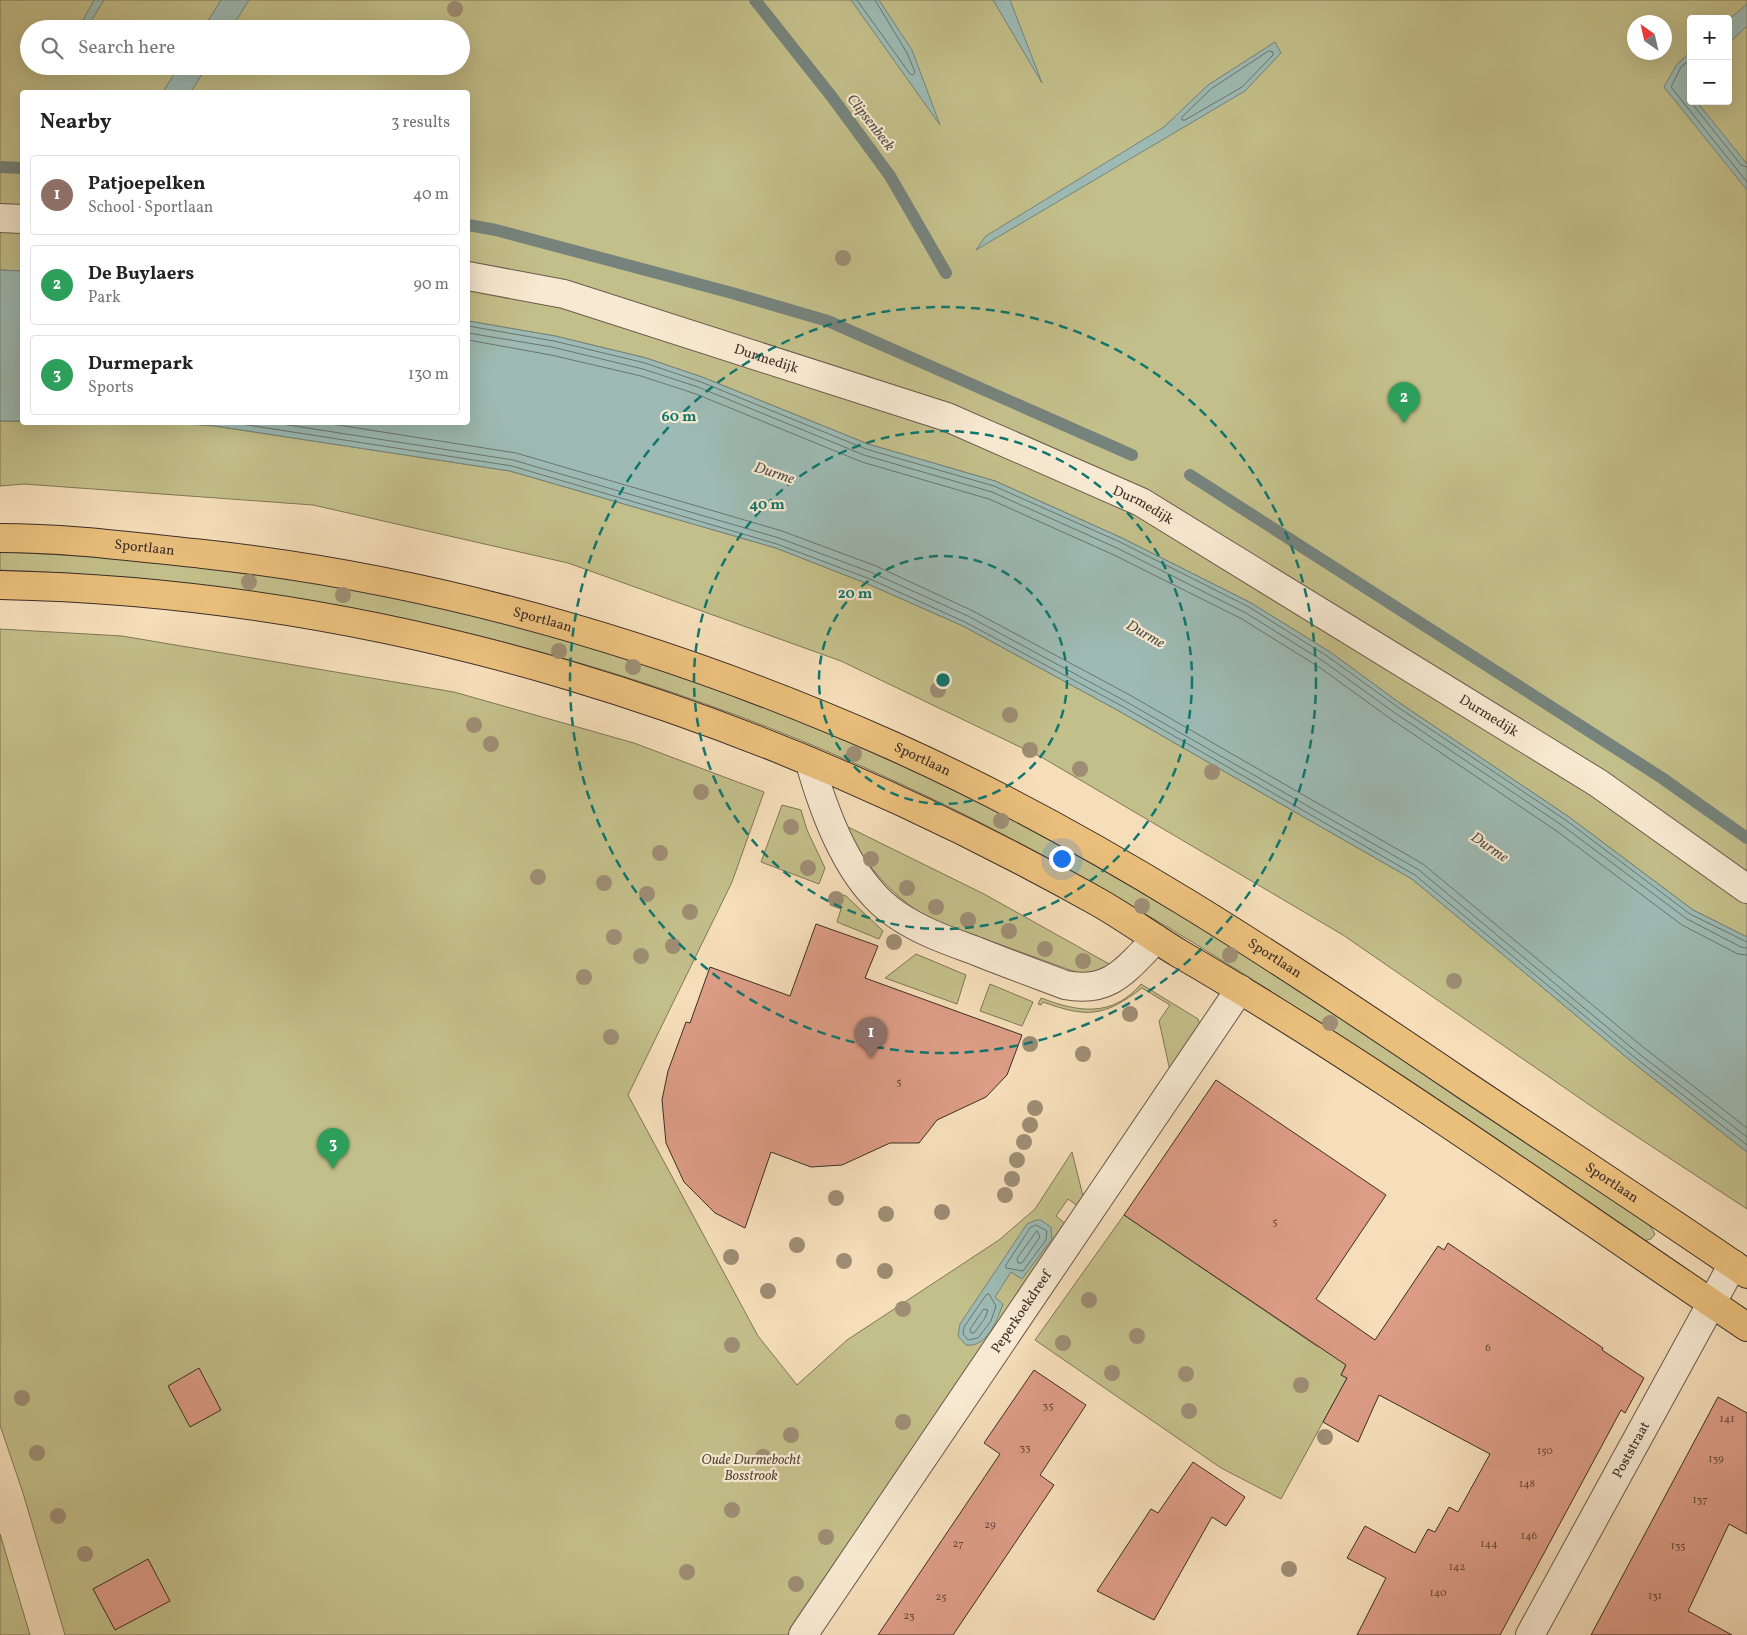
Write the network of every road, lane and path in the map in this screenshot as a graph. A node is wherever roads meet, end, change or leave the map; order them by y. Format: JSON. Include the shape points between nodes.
{"nodes":[{"id":1,"x":0,"y":218,"type":"edge"},
{"id":2,"x":20,"y":219,"type":"edge"},
{"id":3,"x":470,"y":276,"type":"edge"},
{"id":4,"x":0,"y":538,"type":"edge"},
{"id":5,"x":0,"y":585,"type":"edge"},
{"id":6,"x":810,"y":763,"type":"junction"},
{"id":7,"x":1747,"y":888,"type":"edge"},
{"id":8,"x":1156,"y":939,"type":"junction"},
{"id":9,"x":1240,"y":989,"type":"junction"},
{"id":10,"x":1740,"y":1269,"type":"edge"},
{"id":11,"x":1712,"y":1303,"type":"junction"},
{"id":12,"x":1747,"y":1327,"type":"edge"},
{"id":13,"x":803,"y":1635,"type":"edge"},
{"id":14,"x":1530,"y":1635,"type":"edge"}],
"edges":[{"from":1,"to":2,"type":"street"},
{"from":3,"to":7,"type":"street","name":"Durmedijk","via":[[564,294],[948,417],[1141,502],[1598,783]]},
{"from":4,"to":10,"type":"main road","name":"Sportlaan","via":[[111,544],[243,559],[306,567],[432,591],[662,655],[812,711],[984,790],[1145,878],[1323,988]]},
{"from":5,"to":6,"type":"main road","via":[[106,588],[207,600],[314,615],[427,638],[642,696]]},
{"from":6,"to":8,"type":"main road","via":[[875,788],[993,846],[1102,905]]},
{"from":6,"to":8,"type":"street","via":[[836,838],[861,878],[896,914],[928,933],[1049,979],[1083,988],[1100,986],[1118,978]]},
{"from":8,"to":9,"type":"main road"},
{"from":9,"to":11,"type":"main road","via":[[1367,1070]]},
{"from":9,"to":13,"type":"street","name":"Peperkoekdreef"},
{"from":10,"to":11,"type":"street","name":"Poststraat"},
{"from":11,"to":12,"type":"main road"},
{"from":11,"to":14,"type":"street","name":"Poststraat"}]}
